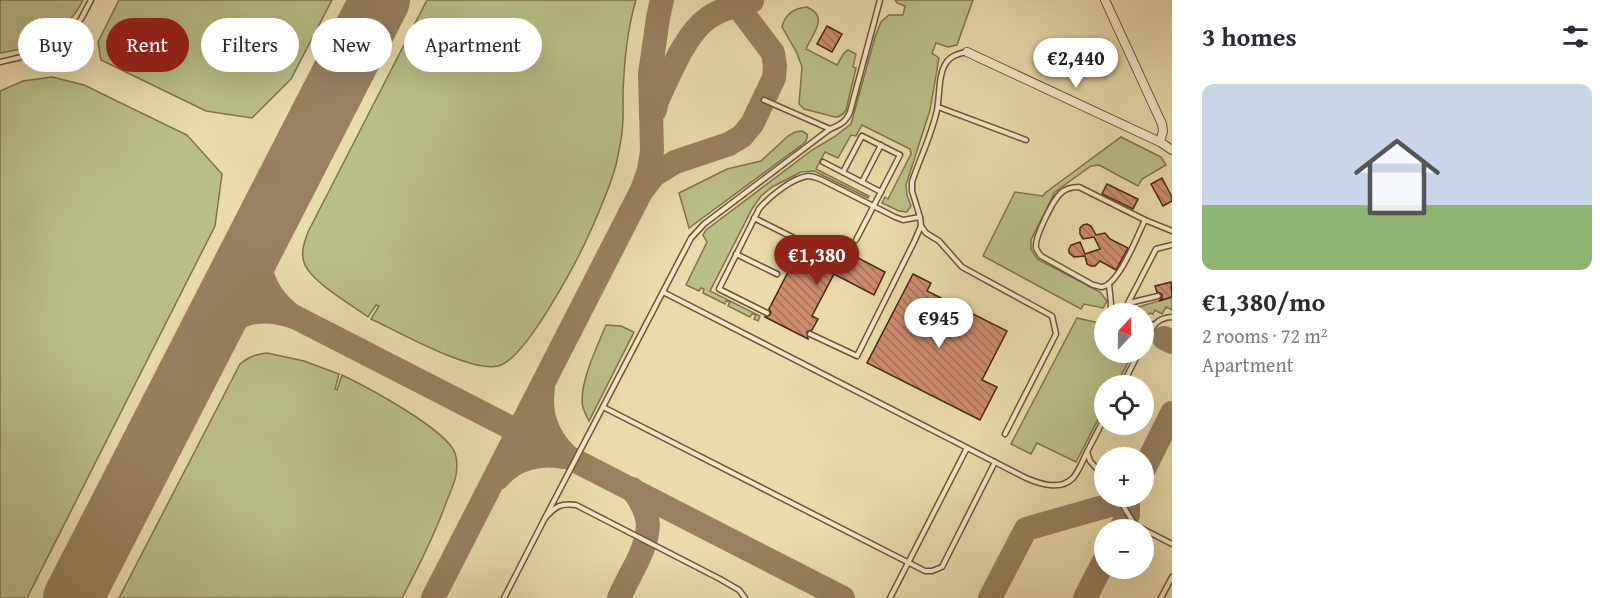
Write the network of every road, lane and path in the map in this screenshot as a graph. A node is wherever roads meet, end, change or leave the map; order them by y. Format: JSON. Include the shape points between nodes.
{"nodes":[{"id":1,"x":92,"y":0,"type":"edge"},
{"id":2,"x":880,"y":0,"type":"edge"},
{"id":3,"x":1105,"y":0,"type":"edge"},
{"id":4,"x":967,"y":52,"type":"joint"},
{"id":5,"x":0,"y":62,"type":"edge"},
{"id":6,"x":764,"y":100,"type":"dead end"},
{"id":7,"x":938,"y":106,"type":"junction"},
{"id":8,"x":830,"y":129,"type":"junction"},
{"id":9,"x":1026,"y":140,"type":"dead end"},
{"id":10,"x":1160,"y":142,"type":"junction"},
{"id":11,"x":881,"y":145,"type":"junction"},
{"id":12,"x":1172,"y":150,"type":"edge"},
{"id":13,"x":823,"y":162,"type":"dead end"},
{"id":14,"x":843,"y":172,"type":"junction"},
{"id":15,"x":862,"y":182,"type":"junction"},
{"id":16,"x":881,"y":192,"type":"junction"},
{"id":17,"x":874,"y":206,"type":"junction"},
{"id":18,"x":920,"y":217,"type":"junction"},
{"id":19,"x":754,"y":218,"type":"junction"},
{"id":20,"x":1145,"y":220,"type":"junction"},
{"id":21,"x":921,"y":226,"type":"junction"},
{"id":22,"x":1172,"y":231,"type":"edge"},
{"id":23,"x":796,"y":239,"type":"dead end"},
{"id":24,"x":856,"y":240,"type":"dead end"},
{"id":25,"x":1172,"y":245,"type":"edge"},
{"id":26,"x":736,"y":254,"type":"junction"},
{"id":27,"x":777,"y":274,"type":"dead end"},
{"id":28,"x":1109,"y":284,"type":"junction"},
{"id":29,"x":663,"y":292,"type":"junction"},
{"id":30,"x":1158,"y":296,"type":"dead end"},
{"id":31,"x":1111,"y":303,"type":"edge"},
{"id":32,"x":1128,"y":303,"type":"joint"},
{"id":33,"x":767,"y":313,"type":"dead end"},
{"id":34,"x":1172,"y":317,"type":"edge"},
{"id":35,"x":1154,"y":325,"type":"edge"},
{"id":36,"x":810,"y":334,"type":"dead end"},
{"id":37,"x":603,"y":407,"type":"junction"},
{"id":38,"x":1005,"y":434,"type":"dead end"},
{"id":39,"x":1096,"y":435,"type":"edge"},
{"id":40,"x":967,"y":448,"type":"junction"},
{"id":41,"x":1087,"y":452,"type":"junction"},
{"id":42,"x":995,"y":462,"type":"junction"},
{"id":43,"x":1094,"y":466,"type":"edge"},
{"id":44,"x":1124,"y":507,"type":"edge"},
{"id":45,"x":545,"y":518,"type":"junction"},
{"id":46,"x":1172,"y":544,"type":"edge"},
{"id":47,"x":908,"y":563,"type":"junction"},
{"id":48,"x":1172,"y":577,"type":"edge"},
{"id":49,"x":504,"y":598,"type":"edge"},
{"id":50,"x":745,"y":598,"type":"edge"},
{"id":51,"x":890,"y":598,"type":"edge"},
{"id":52,"x":1161,"y":598,"type":"edge"}],
"edges":[{"from":1,"to":5,"type":"lane","via":[[74,27],[47,46],[30,55]]},
{"from":2,"to":8,"type":"lane","via":[[847,120]]},
{"from":3,"to":10,"type":"street","via":[[1162,124]]},
{"from":4,"to":7,"type":"lane","via":[[944,64]]},
{"from":4,"to":10,"type":"street"},
{"from":6,"to":8,"type":"lane"},
{"from":7,"to":9,"type":"lane"},
{"from":7,"to":18,"type":"lane","via":[[912,182]]},
{"from":8,"to":29,"type":"lane","via":[[698,230]]},
{"from":10,"to":12,"type":"street"},
{"from":11,"to":14,"type":"lane","via":[[862,136]]},
{"from":11,"to":15,"type":"lane"},
{"from":11,"to":16,"type":"lane","via":[[900,155]]},
{"from":13,"to":14,"type":"lane"},
{"from":14,"to":15,"type":"lane"},
{"from":15,"to":16,"type":"lane"},
{"from":16,"to":17,"type":"lane"},
{"from":17,"to":18,"type":"lane","via":[[903,219]]},
{"from":17,"to":19,"type":"lane","via":[[807,176],[768,198]]},
{"from":17,"to":24,"type":"lane"},
{"from":18,"to":21,"type":"lane"},
{"from":19,"to":23,"type":"lane"},
{"from":19,"to":26,"type":"lane"},
{"from":20,"to":22,"type":"lane"},
{"from":20,"to":28,"type":"lane"},
{"from":20,"to":28,"type":"lane","via":[[1078,187],[1069,187],[1055,201],[1037,238],[1036,249],[1041,256],[1093,285]]},
{"from":21,"to":36,"type":"lane","via":[[857,356]]},
{"from":21,"to":38,"type":"lane","via":[[962,267],[1052,316],[1056,334]]},
{"from":25,"to":32,"type":"lane","via":[[1156,249]]},
{"from":26,"to":27,"type":"lane"},
{"from":26,"to":33,"type":"lane","via":[[719,289]]},
{"from":28,"to":31,"type":"lane"},
{"from":29,"to":37,"type":"lane"},
{"from":29,"to":40,"type":"lane"},
{"from":30,"to":32,"type":"lane"},
{"from":34,"to":35,"type":"lane","via":[[1161,318]]},
{"from":37,"to":45,"type":"lane"},
{"from":37,"to":47,"type":"lane"},
{"from":39,"to":41,"type":"lane"},
{"from":40,"to":42,"type":"lane"},
{"from":40,"to":47,"type":"lane"},
{"from":41,"to":42,"type":"lane","via":[[1074,477],[1066,483],[1045,485]]},
{"from":41,"to":43,"type":"lane"},
{"from":42,"to":47,"type":"lane","via":[[942,567],[932,572]]},
{"from":44,"to":46,"type":"lane","via":[[1136,525]]},
{"from":45,"to":49,"type":"lane"},
{"from":45,"to":50,"type":"lane","via":[[556,507],[576,505],[720,579]]},
{"from":47,"to":51,"type":"lane"},
{"from":48,"to":52,"type":"lane"}]}
